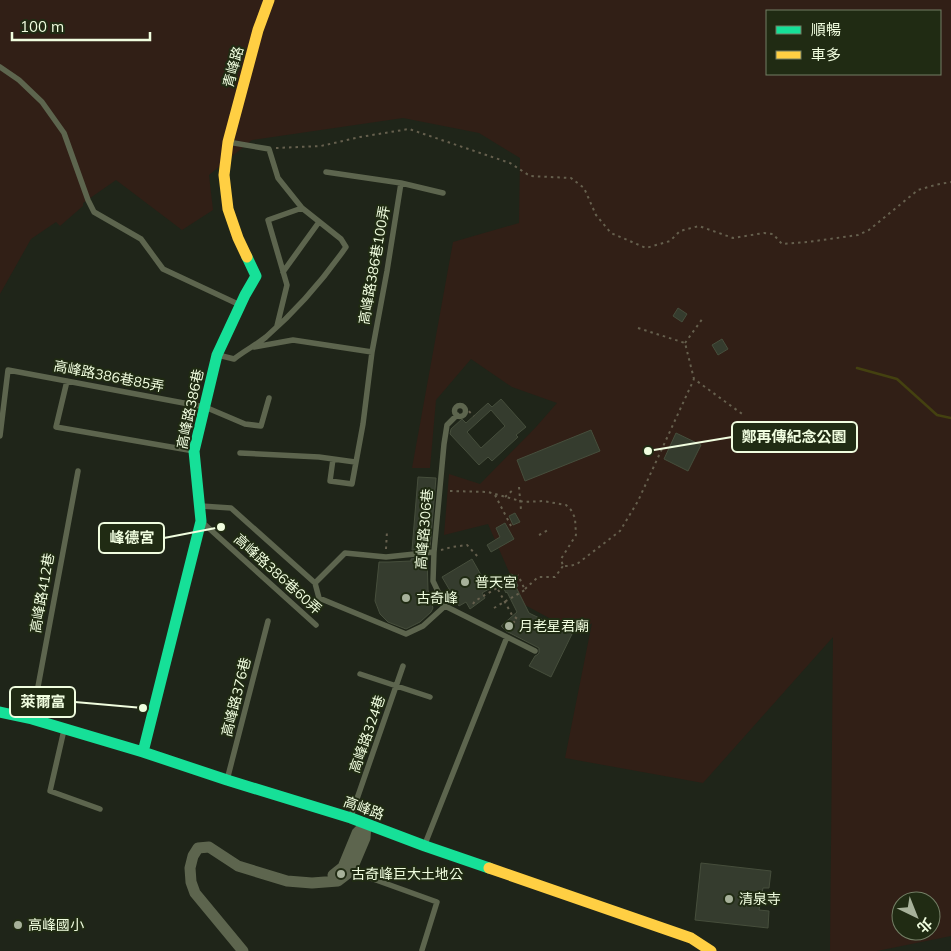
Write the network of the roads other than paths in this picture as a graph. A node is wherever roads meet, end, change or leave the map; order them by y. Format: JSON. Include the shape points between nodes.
{"nodes":[{"id":1,"x":268,"y":0,"type":"edge"},
{"id":2,"x":0,"y":67,"type":"edge"},
{"id":3,"x":228,"y":142,"type":"junction"},
{"id":4,"x":326,"y":172,"type":"dead end"},
{"id":5,"x":400,"y":183,"type":"junction"},
{"id":6,"x":443,"y":193,"type":"dead end"},
{"id":7,"x":302,"y":208,"type":"junction"},
{"id":8,"x":319,"y":222,"type":"junction"},
{"id":9,"x":283,"y":272,"type":"junction"},
{"id":10,"x":240,"y":305,"type":"junction"},
{"id":11,"x":277,"y":326,"type":"junction"},
{"id":12,"x":249,"y":348,"type":"junction"},
{"id":13,"x":372,"y":352,"type":"junction"},
{"id":14,"x":218,"y":355,"type":"junction"},
{"id":15,"x":67,"y":381,"type":"junction"},
{"id":16,"x":269,"y":398,"type":"dead end"},
{"id":17,"x":205,"y":407,"type":"junction"},
{"id":18,"x":464,"y":407,"type":"road end"},
{"id":19,"x":0,"y":436,"type":"edge"},
{"id":20,"x":194,"y":451,"type":"junction"},
{"id":21,"x":240,"y":453,"type":"dead end"},
{"id":22,"x":334,"y":459,"type":"junction"},
{"id":23,"x":355,"y":462,"type":"junction"},
{"id":24,"x":78,"y":471,"type":"dead end"},
{"id":25,"x":199,"y":506,"type":"junction"},
{"id":26,"x":200,"y":520,"type":"junction"},
{"id":27,"x":434,"y":552,"type":"junction"},
{"id":28,"x":315,"y":583,"type":"junction"},
{"id":29,"x":445,"y":606,"type":"junction"},
{"id":30,"x":268,"y":621,"type":"dead end"},
{"id":31,"x":316,"y":625,"type":"dead end"},
{"id":32,"x":507,"y":637,"type":"junction"},
{"id":33,"x":534,"y":651,"type":"dead end"},
{"id":34,"x":403,"y":666,"type":"dead end"},
{"id":35,"x":360,"y":674,"type":"dead end"},
{"id":36,"x":397,"y":686,"type":"junction"},
{"id":37,"x":430,"y":697,"type":"dead end"},
{"id":38,"x":0,"y":712,"type":"edge"},
{"id":39,"x":32,"y":719,"type":"junction"},
{"id":40,"x":64,"y":728,"type":"junction"},
{"id":41,"x":143,"y":752,"type":"junction"},
{"id":42,"x":228,"y":780,"type":"junction"},
{"id":43,"x":100,"y":808,"type":"dead end"},
{"id":44,"x":351,"y":818,"type":"junction"},
{"id":45,"x":366,"y":824,"type":"junction"},
{"id":46,"x":424,"y":846,"type":"junction"},
{"id":47,"x":351,"y":870,"type":"junction"},
{"id":48,"x":312,"y":883,"type":"junction"},
{"id":49,"x":422,"y":950,"type":"edge"},
{"id":50,"x":243,"y":951,"type":"edge"},
{"id":51,"x":711,"y":951,"type":"edge"}],
"edges":[{"from":1,"to":3,"type":"street","name":"青峰路"},
{"from":2,"to":10,"type":"lane","via":[[42,102],[64,133],[94,212],[141,239],[163,269]]},
{"from":3,"to":7,"type":"lane","via":[[269,149],[278,178]]},
{"from":3,"to":10,"type":"street","name":"高峰路386巷","via":[[224,175],[228,209],[256,276]]},
{"from":4,"to":5,"type":"lane"},
{"from":5,"to":6,"type":"lane"},
{"from":5,"to":13,"type":"lane","name":"高峰路386巷100弄"},
{"from":7,"to":8,"type":"lane"},
{"from":7,"to":9,"type":"lane","via":[[268,220]]},
{"from":8,"to":9,"type":"lane"},
{"from":8,"to":11,"type":"lane","via":[[346,247],[306,298]]},
{"from":9,"to":11,"type":"lane","via":[[287,285]]},
{"from":10,"to":14,"type":"street","name":"高峰路386巷"},
{"from":11,"to":12,"type":"lane"},
{"from":12,"to":13,"type":"lane","via":[[293,340]]},
{"from":12,"to":14,"type":"lane","via":[[234,358]]},
{"from":13,"to":23,"type":"lane","name":"高峰路386巷100弄"},
{"from":14,"to":17,"type":"street","name":"高峰路386巷"},
{"from":15,"to":17,"type":"lane","name":"高峰路386巷85弄"},
{"from":15,"to":19,"type":"lane","name":"高峰路386巷85弄","via":[[8,370]]},
{"from":15,"to":20,"type":"lane","via":[[56,427]]},
{"from":16,"to":17,"type":"lane","name":"高峰路386巷85弄","via":[[261,426],[245,424]]},
{"from":17,"to":20,"type":"street","name":"高峰路386巷"},
{"from":18,"to":27,"type":"lane","name":"高峰路306巷","via":[[457,407],[457,415],[447,425]]},
{"from":20,"to":25,"type":"street","name":"高峰路386巷"},
{"from":21,"to":22,"type":"lane"},
{"from":22,"to":23,"type":"lane"},
{"from":22,"to":23,"type":"lane","name":"高峰路386巷100弄","via":[[330,482],[352,484]]},
{"from":24,"to":39,"type":"lane","name":"高峰路412巷"},
{"from":25,"to":26,"type":"street","name":"高峰路386巷"},
{"from":25,"to":28,"type":"lane","via":[[231,508]]},
{"from":26,"to":31,"type":"lane","name":"高峰路386巷60弄"},
{"from":26,"to":41,"type":"street","name":"高峰路386巷"},
{"from":27,"to":28,"type":"lane","via":[[386,557],[345,553]]},
{"from":27,"to":29,"type":"lane","name":"高峰路306巷","via":[[433,581]]},
{"from":28,"to":29,"type":"lane","via":[[319,598],[406,634],[423,626]]},
{"from":29,"to":32,"type":"lane"},
{"from":30,"to":42,"type":"lane","name":"高峰路376巷"},
{"from":32,"to":33,"type":"lane"},
{"from":32,"to":46,"type":"lane"},
{"from":34,"to":36,"type":"lane","name":"高峰路324巷"},
{"from":35,"to":36,"type":"lane","name":"高峰路324巷"},
{"from":36,"to":37,"type":"lane","name":"高峰路324巷"},
{"from":36,"to":44,"type":"lane","name":"高峰路324巷"},
{"from":38,"to":39,"type":"street","name":"高峰路"},
{"from":39,"to":40,"type":"street","name":"高峰路"},
{"from":40,"to":41,"type":"street","name":"高峰路"},
{"from":40,"to":43,"type":"lane","via":[[50,791]]},
{"from":41,"to":42,"type":"street","name":"高峰路"},
{"from":42,"to":44,"type":"street","name":"高峰路"},
{"from":44,"to":45,"type":"street","name":"高峰路"},
{"from":45,"to":46,"type":"street","name":"高峰路"},
{"from":45,"to":47,"type":"street"},
{"from":45,"to":48,"type":"street","via":[[357,833],[343,867],[334,875]]},
{"from":46,"to":51,"type":"street","name":"高峰路","via":[[691,938]]},
{"from":47,"to":48,"type":"street","via":[[338,880]]},
{"from":47,"to":49,"type":"lane","via":[[437,902]]},
{"from":48,"to":50,"type":"street","via":[[287,881],[238,866],[209,848],[198,848],[190,868],[190,882]]}]}
